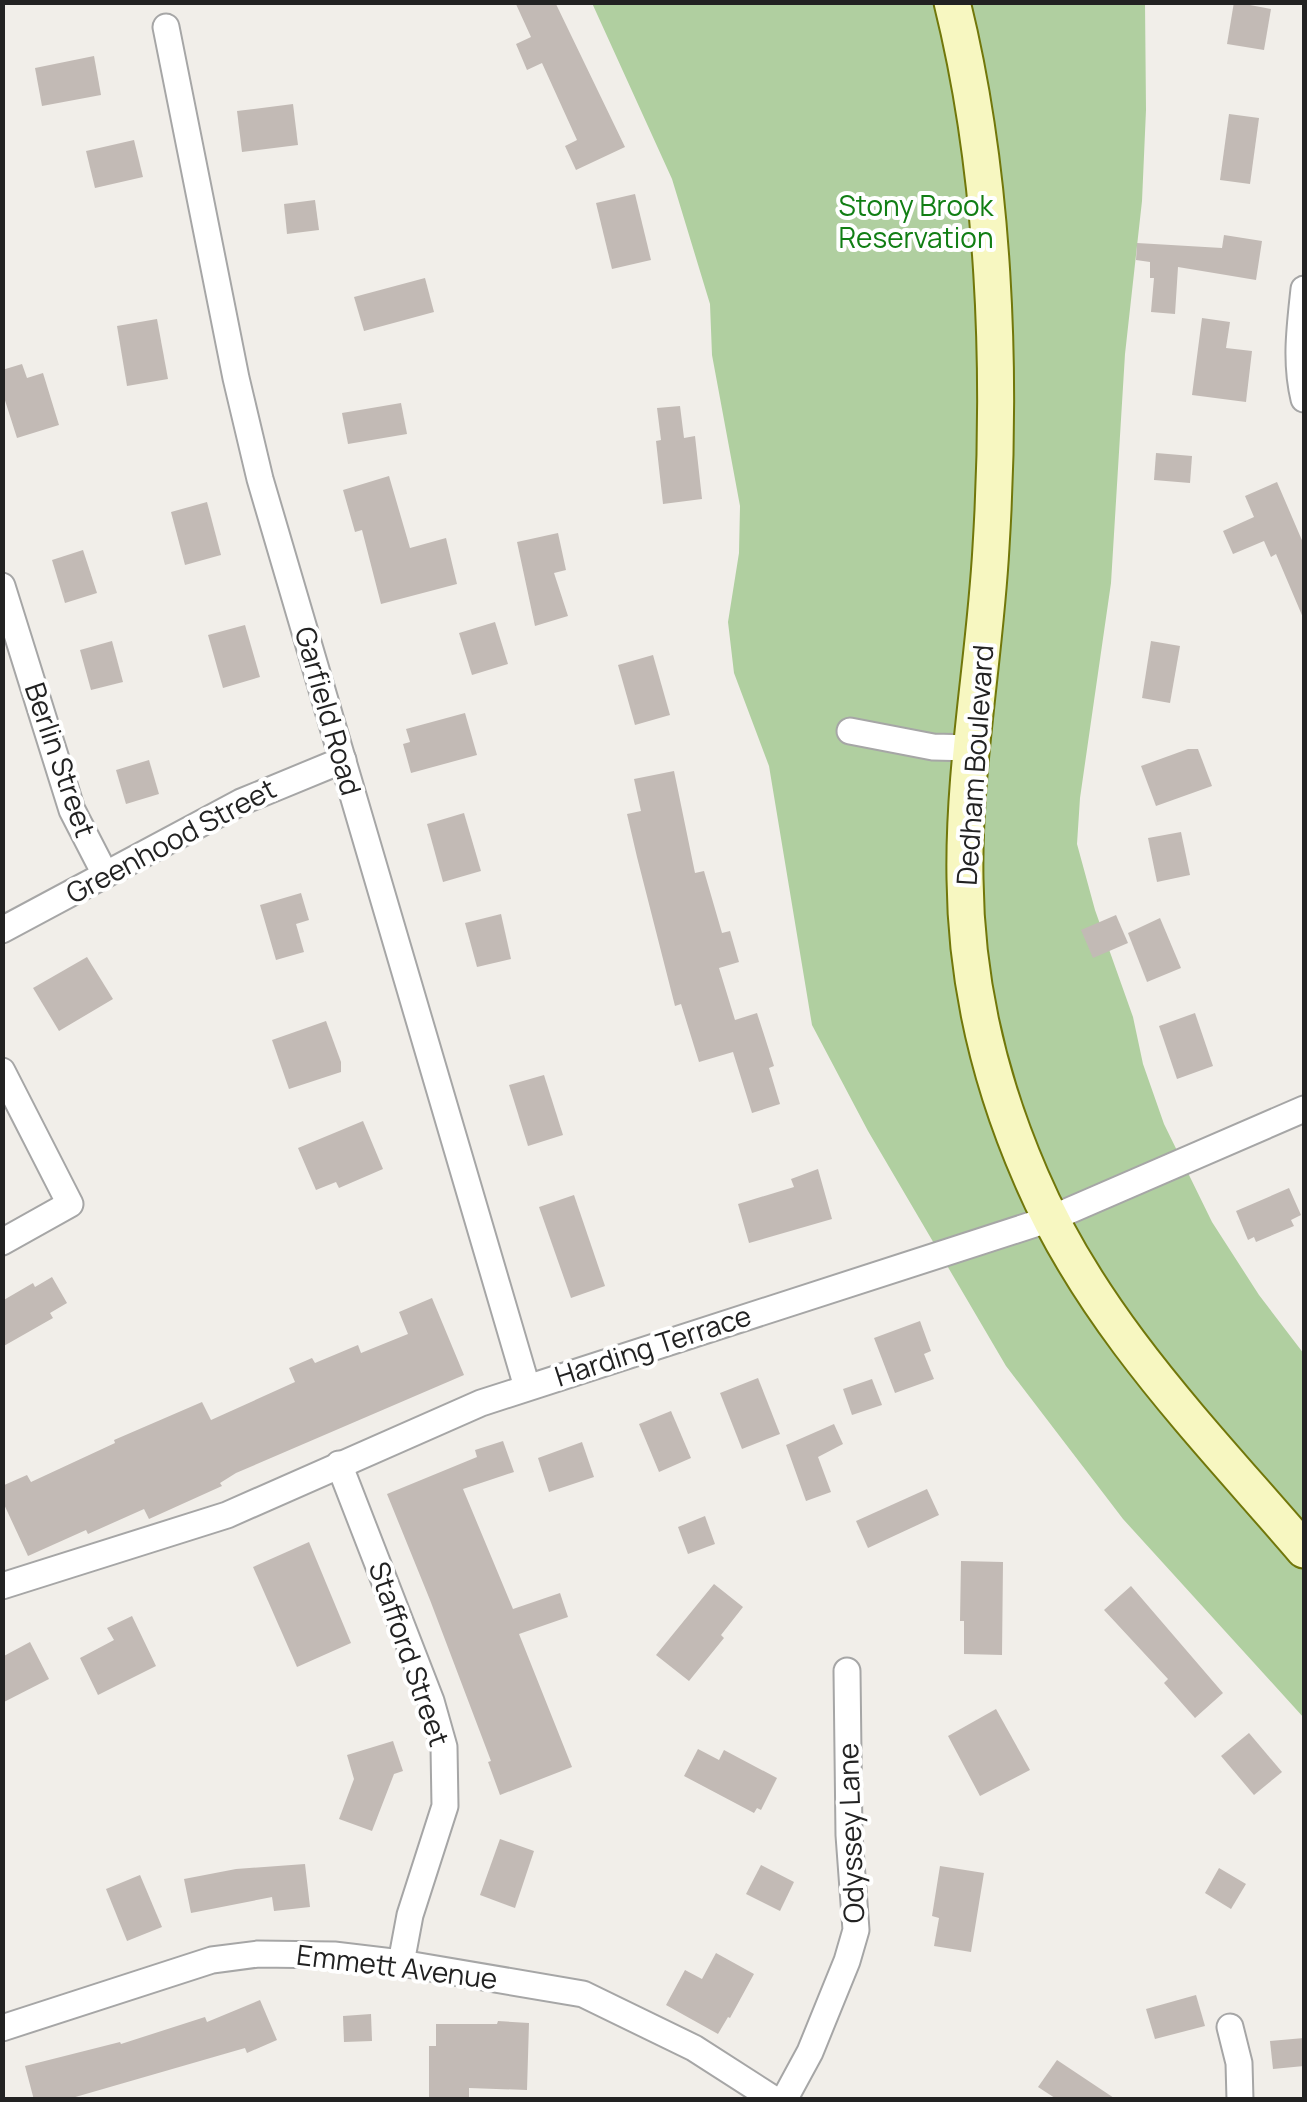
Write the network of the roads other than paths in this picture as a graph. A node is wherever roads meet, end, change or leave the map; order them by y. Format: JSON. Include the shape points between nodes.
{"nodes":[{"id":1,"x":952,"y":2,"type":"edge"},
{"id":2,"x":166,"y":27,"type":"dead end"},
{"id":3,"x":1304,"y":289,"type":"edge"},
{"id":4,"x":1304,"y":399,"type":"edge"},
{"id":5,"x":2,"y":586,"type":"edge"},
{"id":6,"x":850,"y":732,"type":"dead end"},
{"id":7,"x":973,"y":748,"type":"junction"},
{"id":8,"x":343,"y":760,"type":"junction"},
{"id":9,"x":105,"y":874,"type":"junction"},
{"id":10,"x":3,"y":930,"type":"edge"},
{"id":11,"x":2,"y":1071,"type":"edge"},
{"id":12,"x":1304,"y":1109,"type":"edge"},
{"id":13,"x":1050,"y":1219,"type":"junction"},
{"id":14,"x":2,"y":1242,"type":"edge"},
{"id":15,"x":527,"y":1387,"type":"junction"},
{"id":16,"x":339,"y":1464,"type":"junction"},
{"id":17,"x":1304,"y":1550,"type":"edge"},
{"id":18,"x":2,"y":1586,"type":"edge"},
{"id":19,"x":847,"y":1671,"type":"dead end"},
{"id":20,"x":401,"y":1963,"type":"junction"},
{"id":21,"x":1230,"y":2027,"type":"dead end"},
{"id":22,"x":2,"y":2028,"type":"edge"},
{"id":23,"x":774,"y":2100,"type":"edge"},
{"id":24,"x":784,"y":2100,"type":"edge"},
{"id":25,"x":1240,"y":2100,"type":"edge"}],
"edges":[{"from":1,"to":7,"type":"main road","name":"Dedham Boulevard","via":[[979,158],[996,378],[991,552]]},
{"from":2,"to":8,"type":"street","name":"Garfield Road","via":[[244,414]]},
{"from":3,"to":4,"type":"street","via":[[1298,347]]},
{"from":5,"to":9,"type":"street","name":"Berlin Street","via":[[72,810]]},
{"from":6,"to":7,"type":"street"},
{"from":7,"to":13,"type":"main road","name":"Dedham Boulevard","via":[[964,878],[979,1010],[999,1094]]},
{"from":8,"to":9,"type":"street","name":"Greenhood Street","via":[[241,802]]},
{"from":8,"to":15,"type":"street","name":"Garfield Road"},
{"from":9,"to":10,"type":"street","name":"Greenhood Street"},
{"from":11,"to":14,"type":"street","via":[[70,1204]]},
{"from":12,"to":13,"type":"street","name":"Harding Terrace"},
{"from":13,"to":15,"type":"street","name":"Harding Terrace"},
{"from":13,"to":17,"type":"main road","name":"Dedham Boulevard","via":[[1108,1317]]},
{"from":15,"to":16,"type":"street","name":"Harding Terrace"},
{"from":16,"to":18,"type":"street","name":"Harding Terrace","via":[[228,1515]]},
{"from":16,"to":20,"type":"street","name":"Stafford Street","via":[[444,1747],[445,1806]]},
{"from":19,"to":24,"type":"street","name":"Odyssey Lane","via":[[856,1930],[810,2052]]},
{"from":20,"to":22,"type":"street","name":"Emmett Avenue","via":[[308,1954],[235,1956]]},
{"from":20,"to":23,"type":"street","name":"Emmett Avenue","via":[[583,1994],[694,2048]]},
{"from":21,"to":25,"type":"street"}]}
